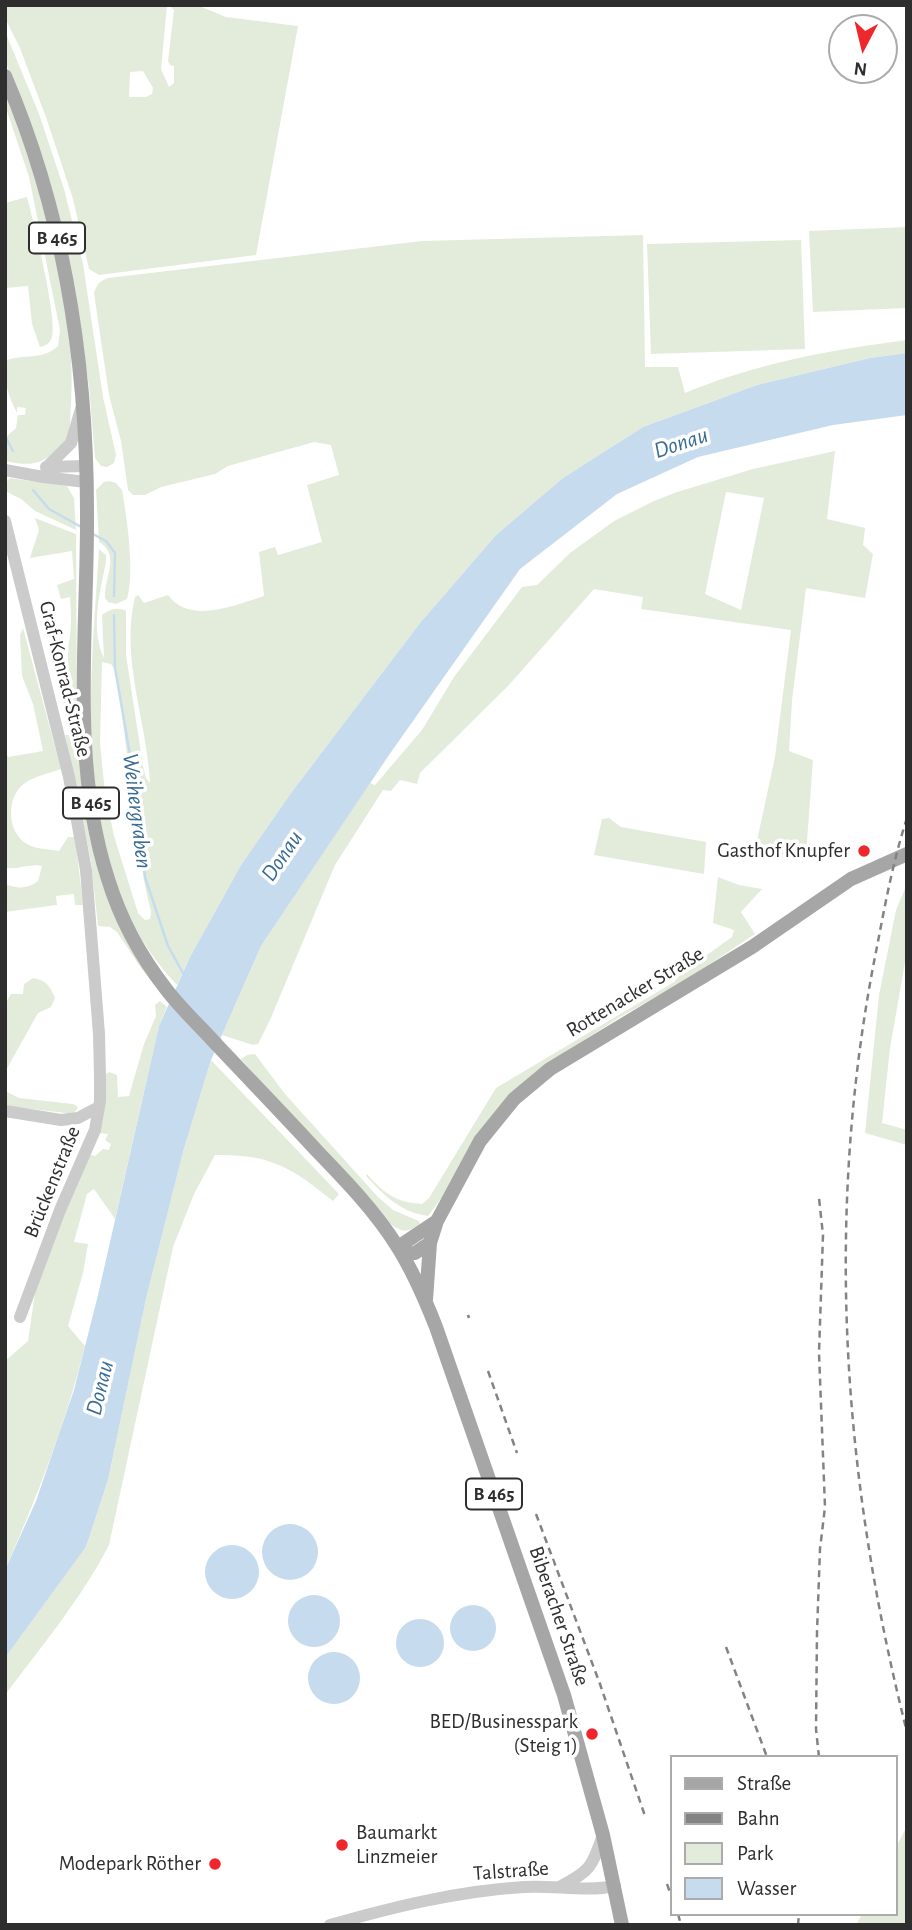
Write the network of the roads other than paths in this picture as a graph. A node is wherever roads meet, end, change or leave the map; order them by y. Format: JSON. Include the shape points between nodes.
{"nodes":[{"id":1,"x":5,"y":76,"type":"edge"},
{"id":2,"x":82,"y":405,"type":"junction"},
{"id":3,"x":86,"y":466,"type":"junction"},
{"id":4,"x":47,"y":467,"type":"junction"},
{"id":5,"x":5,"y":470,"type":"edge"},
{"id":6,"x":26,"y":473,"type":"junction"},
{"id":7,"x":86,"y":482,"type":"junction"},
{"id":8,"x":5,"y":521,"type":"edge"},
{"id":9,"x":907,"y":854,"type":"edge"},
{"id":10,"x":92,"y":931,"type":"joint"},
{"id":11,"x":99,"y":1107,"type":"junction"},
{"id":12,"x":5,"y":1111,"type":"edge"},
{"id":13,"x":437,"y":1221,"type":"junction"},
{"id":14,"x":430,"y":1243,"type":"junction"},
{"id":15,"x":400,"y":1251,"type":"junction"},
{"id":16,"x":426,"y":1301,"type":"junction"},
{"id":17,"x":20,"y":1317,"type":"dead end"},
{"id":18,"x":603,"y":1835,"type":"junction"},
{"id":19,"x":561,"y":1886,"type":"junction"},
{"id":20,"x":615,"y":1886,"type":"junction"},
{"id":21,"x":330,"y":1925,"type":"edge"},
{"id":22,"x":622,"y":1925,"type":"edge"}],
"edges":[{"from":1,"to":2,"type":"main road","number":"B 465","via":[[47,196],[64,265]]},
{"from":2,"to":3,"type":"main road","number":"B 465"},
{"from":2,"to":4,"type":"street","via":[[71,443]]},
{"from":3,"to":4,"type":"street"},
{"from":3,"to":7,"type":"main road","number":"B 465"},
{"from":4,"to":6,"type":"street"},
{"from":5,"to":6,"type":"street"},
{"from":6,"to":7,"type":"street"},
{"from":7,"to":15,"type":"main road","number":"B 465","via":[[87,776],[97,843],[109,884],[128,929],[166,989],[354,1190]]},
{"from":8,"to":10,"type":"street","name":"Graf-Konrad-Straße","via":[[69,777]]},
{"from":9,"to":13,"type":"main road","name":"Rottenacker Straße","via":[[851,879],[752,947],[550,1069],[514,1099],[480,1141]]},
{"from":10,"to":11,"type":"street","name":"Brückenstraße"},
{"from":11,"to":12,"type":"street","via":[[78,1118],[61,1120]]},
{"from":11,"to":17,"type":"street","name":"Brückenstraße","via":[[95,1130]]},
{"from":13,"to":14,"type":"main road","name":"Rottenacker Straße"},
{"from":13,"to":15,"type":"main road","name":"Rottenacker Straße"},
{"from":14,"to":15,"type":"main road","via":[[415,1254]]},
{"from":14,"to":16,"type":"main road","name":"Rottenacker Straße"},
{"from":15,"to":16,"type":"main road","number":"B 465"},
{"from":16,"to":18,"type":"main road","name":"Biberacher Straße","number":"B 465","via":[[564,1695]]},
{"from":18,"to":19,"type":"street","via":[[590,1867]]},
{"from":18,"to":20,"type":"main road","name":"Biberacher Straße","number":"B 465"},
{"from":19,"to":20,"type":"street","name":"Talstraße"},
{"from":19,"to":21,"type":"street","name":"Talstraße","via":[[484,1890]]},
{"from":20,"to":22,"type":"main road","name":"Biberacher Straße","number":"B 465"}]}
